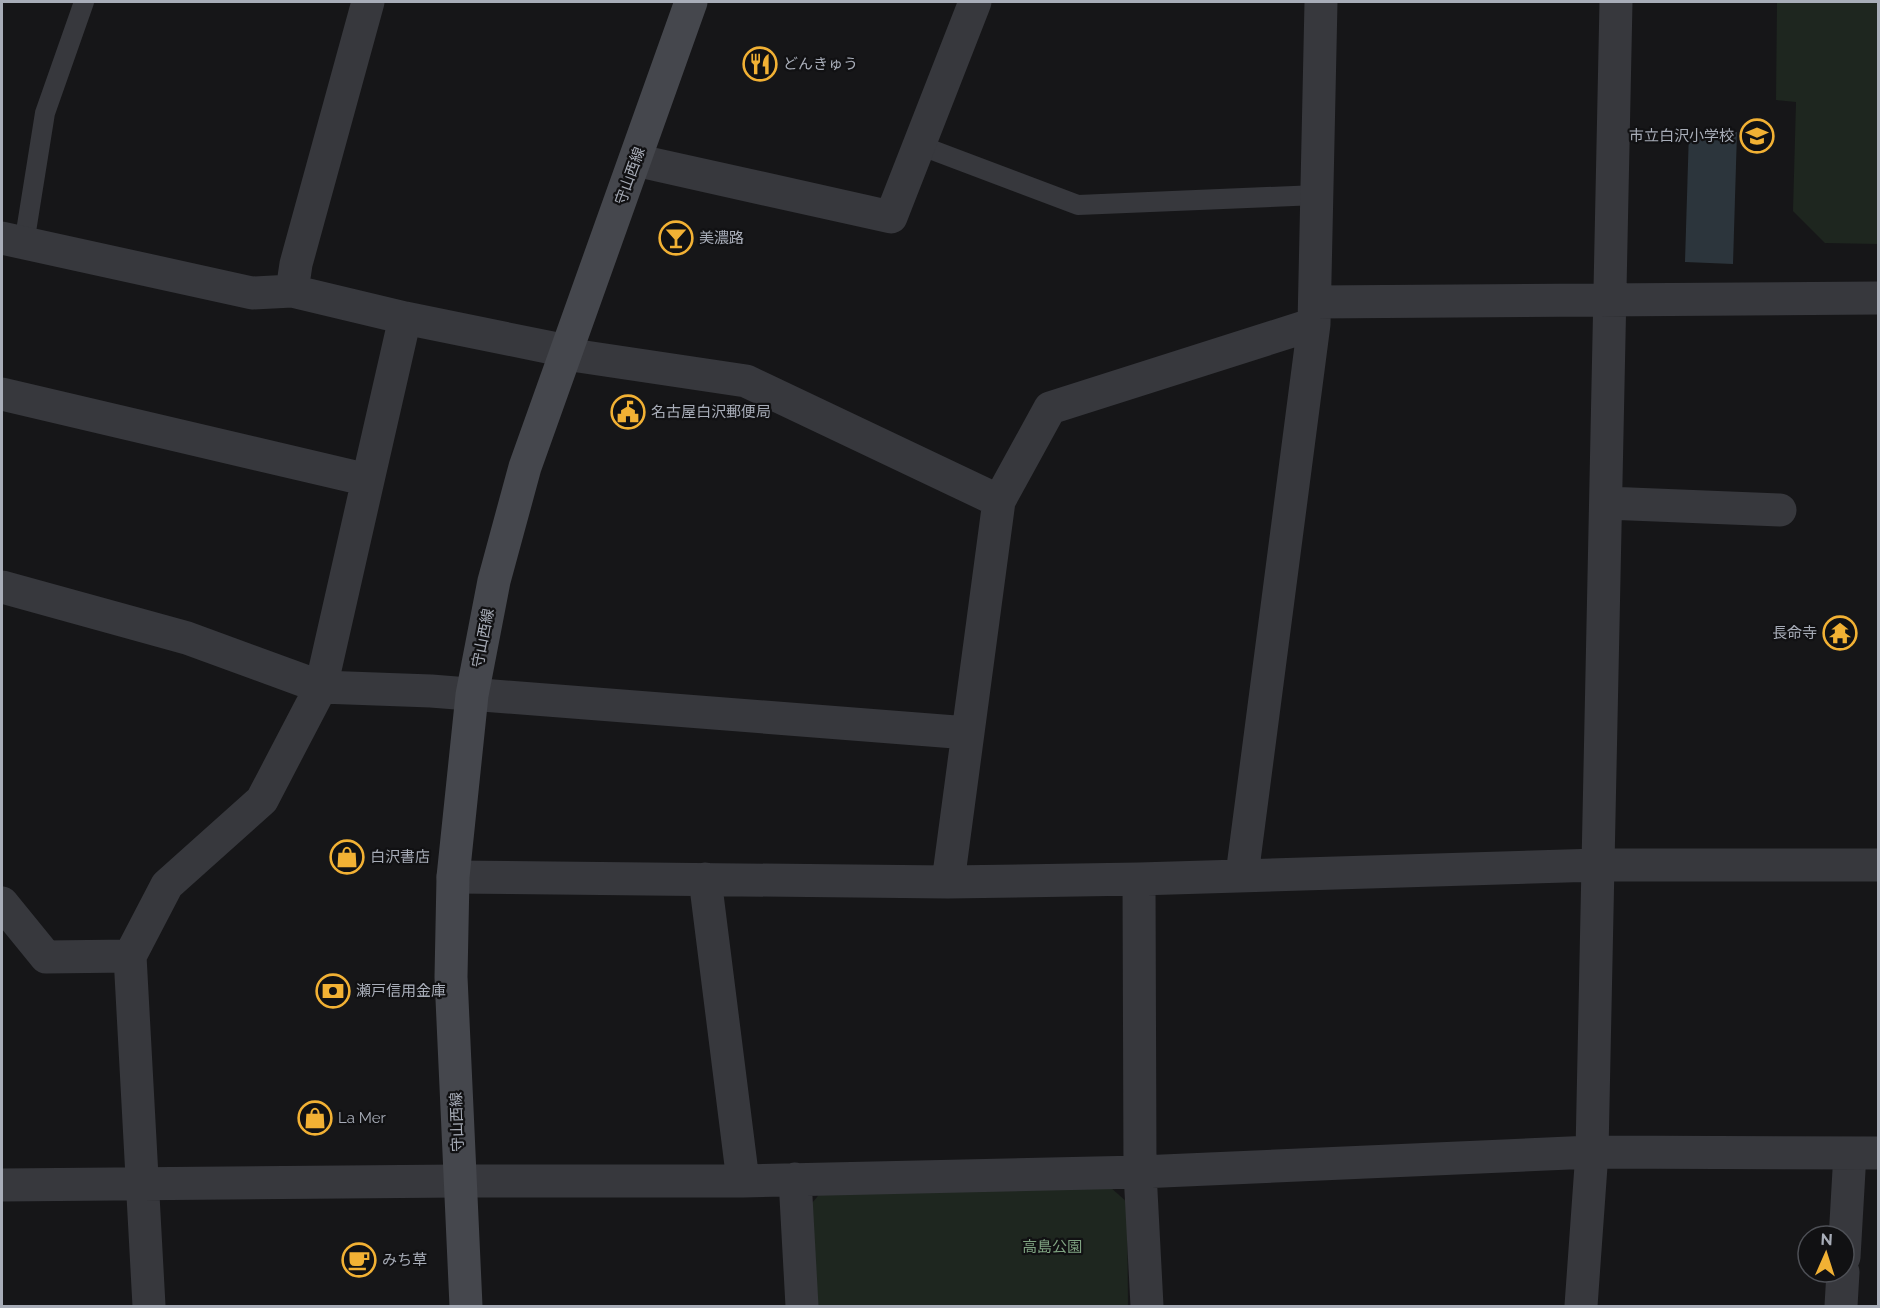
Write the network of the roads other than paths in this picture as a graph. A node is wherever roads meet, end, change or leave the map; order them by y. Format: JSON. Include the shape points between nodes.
{"nodes":[{"id":1,"x":84,"y":2,"type":"edge"},
{"id":2,"x":368,"y":2,"type":"edge"},
{"id":3,"x":691,"y":2,"type":"edge"},
{"id":4,"x":975,"y":2,"type":"edge"},
{"id":5,"x":1321,"y":2,"type":"edge"},
{"id":6,"x":1616,"y":2,"type":"edge"},
{"id":7,"x":919,"y":144,"type":"junction"},
{"id":8,"x":635,"y":160,"type":"junction"},
{"id":9,"x":1317,"y":195,"type":"junction"},
{"id":10,"x":13,"y":241,"type":"edge"},
{"id":11,"x":292,"y":291,"type":"junction"},
{"id":12,"x":1878,"y":298,"type":"edge"},
{"id":13,"x":1611,"y":300,"type":"junction"},
{"id":14,"x":1315,"y":313,"type":"junction"},
{"id":15,"x":405,"y":318,"type":"junction"},
{"id":16,"x":566,"y":353,"type":"junction"},
{"id":17,"x":2,"y":394,"type":"edge"},
{"id":18,"x":368,"y":480,"type":"junction"},
{"id":19,"x":999,"y":501,"type":"junction"},
{"id":20,"x":1606,"y":503,"type":"junction"},
{"id":21,"x":1780,"y":510,"type":"dead end"},
{"id":22,"x":2,"y":587,"type":"edge"},
{"id":23,"x":321,"y":687,"type":"junction"},
{"id":24,"x":472,"y":694,"type":"junction"},
{"id":25,"x":968,"y":733,"type":"junction"},
{"id":26,"x":1878,"y":865,"type":"edge"},
{"id":27,"x":1598,"y":866,"type":"junction"},
{"id":28,"x":1242,"y":875,"type":"junction"},
{"id":29,"x":453,"y":877,"type":"junction"},
{"id":30,"x":705,"y":879,"type":"junction"},
{"id":31,"x":1139,"y":879,"type":"junction"},
{"id":32,"x":948,"y":882,"type":"junction"},
{"id":33,"x":2,"y":903,"type":"edge"},
{"id":34,"x":130,"y":956,"type":"junction"},
{"id":35,"x":1592,"y":1152,"type":"junction"},
{"id":36,"x":1864,"y":1153,"type":"edge"},
{"id":37,"x":1140,"y":1172,"type":"junction"},
{"id":38,"x":795,"y":1179,"type":"junction"},
{"id":39,"x":460,"y":1181,"type":"junction"},
{"id":40,"x":743,"y":1181,"type":"junction"},
{"id":41,"x":142,"y":1184,"type":"junction"},
{"id":42,"x":2,"y":1185,"type":"edge"},
{"id":43,"x":1850,"y":1224,"type":"edge"},
{"id":44,"x":1842,"y":1284,"type":"edge"},
{"id":45,"x":148,"y":1306,"type":"edge"},
{"id":46,"x":466,"y":1306,"type":"edge"},
{"id":47,"x":802,"y":1306,"type":"edge"},
{"id":48,"x":1147,"y":1306,"type":"edge"},
{"id":49,"x":1581,"y":1306,"type":"edge"},
{"id":50,"x":1841,"y":1306,"type":"edge"}],
"edges":[{"from":1,"to":10,"type":"lane","via":[[45,113]]},
{"from":2,"to":11,"type":"street"},
{"from":3,"to":8,"type":"main road","name":"守山西線"},
{"from":4,"to":7,"type":"street"},
{"from":5,"to":9,"type":"street"},
{"from":6,"to":13,"type":"street"},
{"from":7,"to":8,"type":"street","via":[[891,217]]},
{"from":7,"to":9,"type":"lane","via":[[1078,205]]},
{"from":8,"to":16,"type":"main road","name":"守山西線"},
{"from":9,"to":14,"type":"street"},
{"from":10,"to":11,"type":"street","via":[[252,293]]},
{"from":11,"to":15,"type":"street"},
{"from":12,"to":13,"type":"street"},
{"from":13,"to":14,"type":"street"},
{"from":13,"to":20,"type":"street"},
{"from":14,"to":19,"type":"street","via":[[1050,408]]},
{"from":14,"to":28,"type":"street"},
{"from":15,"to":16,"type":"street"},
{"from":15,"to":18,"type":"street"},
{"from":16,"to":19,"type":"street","via":[[746,381]]},
{"from":16,"to":24,"type":"main road","name":"守山西線","via":[[519,490],[494,581]]},
{"from":17,"to":18,"type":"street"},
{"from":18,"to":23,"type":"street"},
{"from":19,"to":25,"type":"street"},
{"from":20,"to":21,"type":"street"},
{"from":20,"to":27,"type":"street"},
{"from":22,"to":23,"type":"street","via":[[187,638]]},
{"from":23,"to":24,"type":"street"},
{"from":23,"to":34,"type":"street","via":[[262,800],[167,885]]},
{"from":24,"to":25,"type":"street"},
{"from":24,"to":29,"type":"main road","name":"守山西線"},
{"from":25,"to":32,"type":"street"},
{"from":26,"to":27,"type":"street"},
{"from":27,"to":28,"type":"street"},
{"from":27,"to":35,"type":"street"},
{"from":28,"to":31,"type":"street"},
{"from":29,"to":30,"type":"street"},
{"from":29,"to":39,"type":"main road","name":"守山西線","via":[[452,977]]},
{"from":30,"to":32,"type":"street"},
{"from":30,"to":40,"type":"street"},
{"from":31,"to":32,"type":"street"},
{"from":31,"to":37,"type":"street"},
{"from":33,"to":34,"type":"street","via":[[46,957]]},
{"from":34,"to":41,"type":"street"},
{"from":35,"to":36,"type":"street"},
{"from":35,"to":37,"type":"street"},
{"from":35,"to":49,"type":"street"},
{"from":36,"to":43,"type":"street"},
{"from":37,"to":38,"type":"street"},
{"from":37,"to":48,"type":"street"},
{"from":38,"to":40,"type":"street"},
{"from":38,"to":47,"type":"street"},
{"from":39,"to":40,"type":"street"},
{"from":39,"to":41,"type":"street"},
{"from":39,"to":46,"type":"main road","name":"守山西線"},
{"from":41,"to":42,"type":"street"},
{"from":41,"to":45,"type":"street"},
{"from":44,"to":50,"type":"street"}]}
